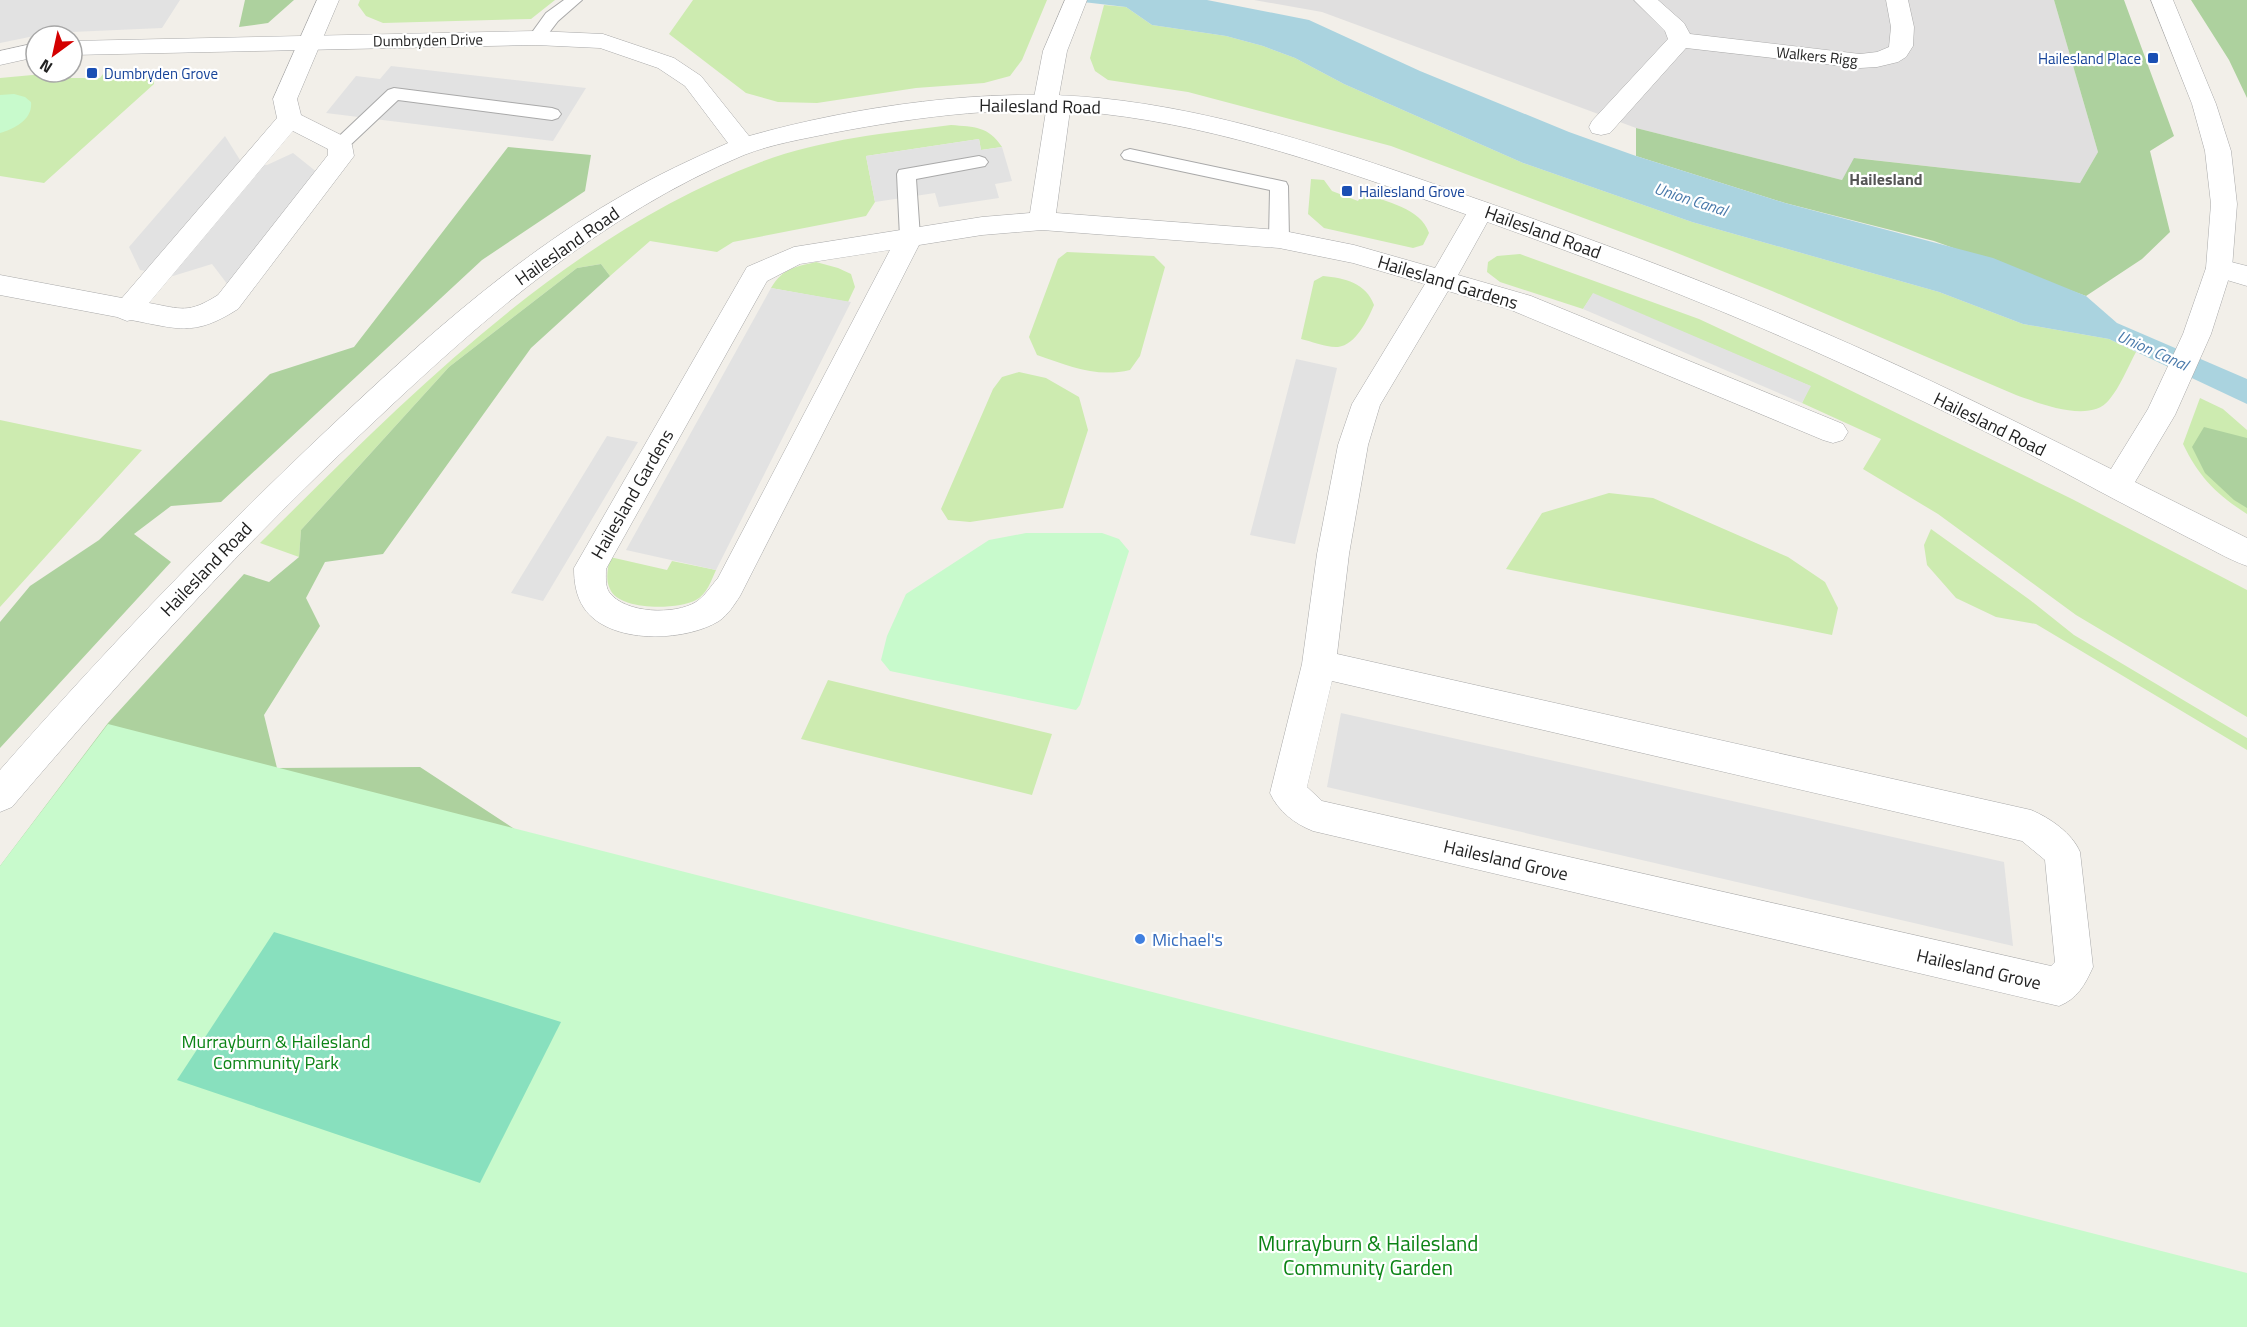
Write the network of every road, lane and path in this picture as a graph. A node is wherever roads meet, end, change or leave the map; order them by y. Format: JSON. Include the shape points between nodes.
{"nodes":[{"id":1,"x":328,"y":0,"type":"edge"},
{"id":2,"x":574,"y":0,"type":"edge"},
{"id":3,"x":1646,"y":0,"type":"edge"},
{"id":4,"x":1897,"y":0,"type":"edge"},
{"id":5,"x":2162,"y":0,"type":"edge"},
{"id":6,"x":1072,"y":11,"type":"edge"},
{"id":7,"x":536,"y":39,"type":"junction"},
{"id":8,"x":1680,"y":40,"type":"junction"},
{"id":9,"x":311,"y":42,"type":"junction"},
{"id":10,"x":84,"y":48,"type":"edge"},
{"id":11,"x":24,"y":53,"type":"edge"},
{"id":12,"x":0,"y":58,"type":"edge"},
{"id":13,"x":1052,"y":103,"type":"junction"},
{"id":14,"x":552,"y":114,"type":"dead end"},
{"id":15,"x":290,"y":119,"type":"junction"},
{"id":16,"x":1601,"y":127,"type":"dead end"},
{"id":17,"x":340,"y":146,"type":"junction"},
{"id":18,"x":743,"y":146,"type":"junction"},
{"id":19,"x":1130,"y":155,"type":"dead end"},
{"id":20,"x":979,"y":162,"type":"dead end"},
{"id":21,"x":1482,"y":210,"type":"junction"},
{"id":22,"x":1041,"y":222,"type":"junction"},
{"id":23,"x":910,"y":237,"type":"junction"},
{"id":24,"x":1279,"y":239,"type":"junction"},
{"id":25,"x":2219,"y":268,"type":"junction"},
{"id":26,"x":2247,"y":276,"type":"edge"},
{"id":27,"x":1442,"y":279,"type":"junction"},
{"id":28,"x":0,"y":285,"type":"edge"},
{"id":29,"x":127,"y":310,"type":"junction"},
{"id":30,"x":1833,"y":432,"type":"dead end"},
{"id":31,"x":2117,"y":487,"type":"junction"},
{"id":32,"x":2247,"y":553,"type":"edge"},
{"id":33,"x":1319,"y":664,"type":"junction"},
{"id":34,"x":0,"y":796,"type":"edge"}],
"edges":[{"from":1,"to":9,"type":"street"},
{"from":2,"to":7,"type":"lane","via":[[552,17]]},
{"from":3,"to":8,"type":"street","via":[[1676,28]]},
{"from":4,"to":8,"type":"street","name":"Walkers Rigg","via":[[1906,40],[1901,49],[1879,61]]},
{"from":5,"to":25,"type":"street","via":[[2204,104],[2218,151],[2224,204]]},
{"from":6,"to":13,"type":"street","via":[[1055,51]]},
{"from":7,"to":9,"type":"street","name":"Dumbryden Drive"},
{"from":7,"to":18,"type":"street","name":"Dumbryden Drive","via":[[603,41],[666,63],[693,81]]},
{"from":8,"to":16,"type":"street"},
{"from":9,"to":10,"type":"street","name":"Dumbryden Drive"},
{"from":9,"to":15,"type":"street","via":[[285,99]]},
{"from":11,"to":12,"type":"street"},
{"from":13,"to":18,"type":"street","name":"Hailesland Road","via":[[939,106]]},
{"from":13,"to":21,"type":"street","name":"Hailesland Road","via":[[1206,122]]},
{"from":13,"to":22,"type":"street"},
{"from":14,"to":17,"type":"lane","via":[[394,94]]},
{"from":15,"to":17,"type":"street"},
{"from":15,"to":29,"type":"street"},
{"from":17,"to":29,"type":"street","via":[[342,156],[228,302],[209,314],[186,320]]},
{"from":18,"to":34,"type":"street","name":"Hailesland Road","via":[[678,176],[562,245],[424,357],[186,588],[77,705]]},
{"from":19,"to":24,"type":"lane","via":[[1279,186]]},
{"from":20,"to":23,"type":"lane","via":[[906,174]]},
{"from":21,"to":27,"type":"street","name":"Hailesland Grove"},
{"from":21,"to":31,"type":"street","name":"Hailesland Road","via":[[1637,267],[1821,342]]},
{"from":22,"to":23,"type":"street","name":"Hailesland Gardens"},
{"from":22,"to":24,"type":"street","name":"Hailesland Gardens"},
{"from":23,"to":23,"type":"street","name":"Hailesland Gardens","via":[[729,587],[708,611],[688,621],[660,624],[616,615],[597,601],[590,584],[590,568],[757,274],[794,256]]},
{"from":24,"to":27,"type":"street","name":"Hailesland Gardens","via":[[1354,254]]},
{"from":25,"to":26,"type":"street"},
{"from":25,"to":31,"type":"street","via":[[2197,334],[2160,415]]},
{"from":27,"to":30,"type":"street","name":"Hailesland Gardens","via":[[1521,303]]},
{"from":27,"to":33,"type":"street","name":"Hailesland Grove","via":[[1366,404],[1353,445],[1333,554]]},
{"from":28,"to":29,"type":"street"},
{"from":31,"to":32,"type":"street","name":"Hailesland Road"},
{"from":33,"to":33,"type":"street","name":"Hailesland Grove","via":[[2031,827],[2062,852],[2074,967],[2059,987],[1313,815],[1288,793]]}]}
